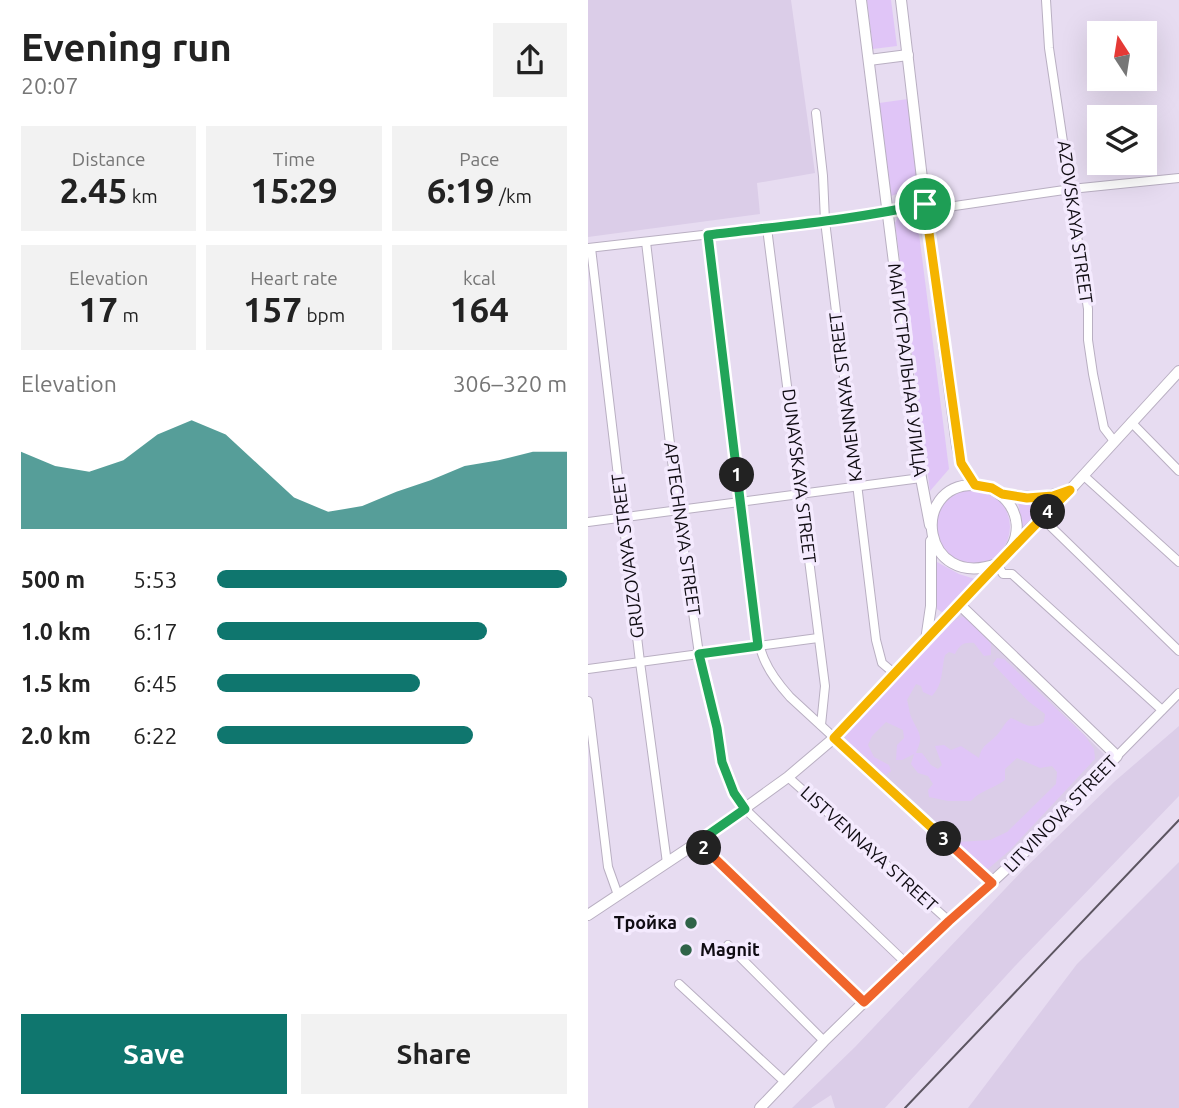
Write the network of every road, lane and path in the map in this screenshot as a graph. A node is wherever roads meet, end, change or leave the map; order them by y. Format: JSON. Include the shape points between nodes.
{"nodes":[{"id":1,"x":861,"y":0,"type":"edge"},
{"id":2,"x":901,"y":0,"type":"edge"},
{"id":3,"x":1046,"y":0,"type":"edge"},
{"id":4,"x":908,"y":55,"type":"junction"},
{"id":5,"x":869,"y":60,"type":"junction"},
{"id":6,"x":816,"y":113,"type":"dead end"},
{"id":7,"x":1179,"y":178,"type":"edge"},
{"id":8,"x":1071,"y":189,"type":"junction"},
{"id":9,"x":925,"y":204,"type":"junction"},
{"id":10,"x":887,"y":212,"type":"junction"},
{"id":11,"x":825,"y":221,"type":"junction"},
{"id":12,"x":767,"y":228,"type":"junction"},
{"id":13,"x":708,"y":235,"type":"junction"},
{"id":14,"x":646,"y":242,"type":"junction"},
{"id":15,"x":589,"y":248,"type":"edge"},
{"id":16,"x":1178,"y":373,"type":"edge"},
{"id":17,"x":1131,"y":422,"type":"junction"},
{"id":18,"x":1114,"y":441,"type":"junction"},
{"id":19,"x":1179,"y":471,"type":"edge"},
{"id":20,"x":1083,"y":475,"type":"junction"},
{"id":21,"x":921,"y":478,"type":"junction"},
{"id":22,"x":975,"y":485,"type":"junction"},
{"id":23,"x":857,"y":486,"type":"junction"},
{"id":24,"x":1070,"y":490,"type":"junction"},
{"id":25,"x":801,"y":494,"type":"junction"},
{"id":26,"x":1002,"y":494,"type":"junction"},
{"id":27,"x":740,"y":502,"type":"junction"},
{"id":28,"x":679,"y":510,"type":"junction"},
{"id":29,"x":623,"y":517,"type":"junction"},
{"id":30,"x":1042,"y":518,"type":"junction"},
{"id":31,"x":588,"y":522,"type":"edge"},
{"id":32,"x":931,"y":530,"type":"junction"},
{"id":33,"x":1011,"y":547,"type":"junction"},
{"id":34,"x":1179,"y":562,"type":"edge"},
{"id":35,"x":997,"y":564,"type":"junction"},
{"id":36,"x":960,"y":605,"type":"junction"},
{"id":37,"x":818,"y":638,"type":"junction"},
{"id":38,"x":926,"y":640,"type":"junction"},
{"id":39,"x":758,"y":646,"type":"junction"},
{"id":40,"x":1179,"y":651,"type":"edge"},
{"id":41,"x":699,"y":654,"type":"junction"},
{"id":42,"x":640,"y":662,"type":"junction"},
{"id":43,"x":588,"y":669,"type":"edge"},
{"id":44,"x":895,"y":674,"type":"junction"},
{"id":45,"x":1179,"y":693,"type":"edge"},
{"id":46,"x":588,"y":701,"type":"edge"},
{"id":47,"x":1162,"y":710,"type":"junction"},
{"id":48,"x":821,"y":725,"type":"junction"},
{"id":49,"x":834,"y":738,"type":"junction"},
{"id":50,"x":1118,"y":756,"type":"junction"},
{"id":51,"x":788,"y":777,"type":"junction"},
{"id":52,"x":745,"y":809,"type":"junction"},
{"id":53,"x":698,"y":842,"type":"junction"},
{"id":54,"x":667,"y":863,"type":"junction"},
{"id":55,"x":992,"y":883,"type":"junction"},
{"id":56,"x":618,"y":895,"type":"junction"},
{"id":57,"x":588,"y":915,"type":"edge"},
{"id":58,"x":949,"y":921,"type":"junction"},
{"id":59,"x":728,"y":945,"type":"dead end"},
{"id":60,"x":905,"y":962,"type":"junction"},
{"id":61,"x":679,"y":984,"type":"dead end"},
{"id":62,"x":864,"y":1002,"type":"junction"},
{"id":63,"x":824,"y":1041,"type":"junction"},
{"id":64,"x":785,"y":1082,"type":"junction"},
{"id":65,"x":760,"y":1108,"type":"edge"}],
"edges":[{"from":1,"to":5,"type":"main road","name":"МАГИСТРАЛЬНАЯ УЛИЦА"},
{"from":2,"to":4,"type":"main road"},
{"from":3,"to":8,"type":"street","name":"AZOVSKAYA STREET"},
{"from":4,"to":5,"type":"main road"},
{"from":4,"to":9,"type":"main road"},
{"from":5,"to":10,"type":"main road","name":"МАГИСТРАЛЬНАЯ УЛИЦА"},
{"from":6,"to":11,"type":"street","name":"KAMENNAYA STREET"},
{"from":7,"to":8,"type":"street"},
{"from":8,"to":9,"type":"street","via":[[941,208]]},
{"from":8,"to":18,"type":"street","name":"AZOVSKAYA STREET","via":[[1088,309],[1087,340],[1104,428]]},
{"from":9,"to":10,"type":"street"},
{"from":9,"to":22,"type":"main road","via":[[957,446]]},
{"from":10,"to":11,"type":"street"},
{"from":10,"to":21,"type":"main road","name":"МАГИСТРАЛЬНАЯ УЛИЦА"},
{"from":11,"to":12,"type":"street"},
{"from":11,"to":23,"type":"street","name":"KAMENNAYA STREET"},
{"from":12,"to":13,"type":"street"},
{"from":12,"to":25,"type":"street","name":"DUNAYSKAYA STREET"},
{"from":13,"to":14,"type":"street"},
{"from":13,"to":27,"type":"street"},
{"from":14,"to":15,"type":"street"},
{"from":14,"to":28,"type":"street","name":"APTECHNAYA STREET"},
{"from":15,"to":29,"type":"street","name":"GRUZOVAYA STREET"},
{"from":16,"to":17,"type":"main road"},
{"from":17,"to":18,"type":"main road"},
{"from":17,"to":19,"type":"street"},
{"from":18,"to":20,"type":"main road"},
{"from":20,"to":24,"type":"main road"},
{"from":20,"to":34,"type":"street"},
{"from":21,"to":23,"type":"street"},
{"from":21,"to":32,"type":"main road","name":"МАГИСТРАЛЬНАЯ УЛИЦА"},
{"from":22,"to":26,"type":"main road"},
{"from":22,"to":32,"type":"main road","via":[[947,494],[934,510]]},
{"from":23,"to":25,"type":"street"},
{"from":23,"to":44,"type":"street","name":"KAMENNAYA STREET","via":[[876,640],[883,663]]},
{"from":24,"to":26,"type":"main road","via":[[1040,498]]},
{"from":24,"to":30,"type":"main road"},
{"from":25,"to":27,"type":"street"},
{"from":25,"to":37,"type":"street","name":"DUNAYSKAYA STREET"},
{"from":26,"to":33,"type":"main road","via":[[1016,524]]},
{"from":27,"to":28,"type":"street"},
{"from":27,"to":39,"type":"street"},
{"from":28,"to":29,"type":"street"},
{"from":28,"to":41,"type":"street","name":"APTECHNAYA STREET"},
{"from":29,"to":31,"type":"street"},
{"from":29,"to":42,"type":"street","name":"GRUZOVAYA STREET"},
{"from":30,"to":33,"type":"main road"},
{"from":30,"to":40,"type":"street"},
{"from":32,"to":35,"type":"main road","via":[[938,550],[953,564],[974,569]]},
{"from":32,"to":38,"type":"main road"},
{"from":33,"to":35,"type":"main road"},
{"from":35,"to":36,"type":"main road"},
{"from":35,"to":47,"type":"street","via":[[1003,574],[1012,574]]},
{"from":36,"to":38,"type":"main road"},
{"from":36,"to":50,"type":"main road"},
{"from":37,"to":39,"type":"street"},
{"from":37,"to":48,"type":"street","name":"DUNAYSKAYA STREET","via":[[825,686]]},
{"from":38,"to":44,"type":"main road"},
{"from":39,"to":41,"type":"street"},
{"from":39,"to":48,"type":"street","via":[[773,678]]},
{"from":41,"to":42,"type":"street"},
{"from":41,"to":52,"type":"street","name":"APTECHNAYA STREET","via":[[722,762]]},
{"from":42,"to":43,"type":"street"},
{"from":42,"to":54,"type":"street","name":"GRUZOVAYA STREET"},
{"from":44,"to":49,"type":"main road"},
{"from":45,"to":47,"type":"street","name":"LITVINOVA STREET"},
{"from":46,"to":56,"type":"street","via":[[608,867]]},
{"from":47,"to":50,"type":"street","name":"LITVINOVA STREET"},
{"from":48,"to":49,"type":"street"},
{"from":49,"to":51,"type":"main road"},
{"from":49,"to":55,"type":"street"},
{"from":50,"to":55,"type":"main road","name":"LITVINOVA STREET"},
{"from":51,"to":52,"type":"main road"},
{"from":51,"to":58,"type":"street","name":"LISTVENNAYA STREET"},
{"from":52,"to":53,"type":"main road"},
{"from":52,"to":60,"type":"street","name":"APTECHNAYA STREET"},
{"from":53,"to":54,"type":"main road"},
{"from":53,"to":62,"type":"street"},
{"from":54,"to":56,"type":"main road"},
{"from":55,"to":58,"type":"main road","name":"LITVINOVA STREET"},
{"from":56,"to":57,"type":"main road"},
{"from":58,"to":60,"type":"main road","name":"LITVINOVA STREET"},
{"from":59,"to":63,"type":"street"},
{"from":60,"to":62,"type":"main road","name":"LITVINOVA STREET"},
{"from":61,"to":64,"type":"street"},
{"from":62,"to":63,"type":"main road","name":"LITVINOVA STREET"},
{"from":63,"to":64,"type":"main road","name":"LITVINOVA STREET"},
{"from":64,"to":65,"type":"main road","name":"LITVINOVA STREET"}]}
